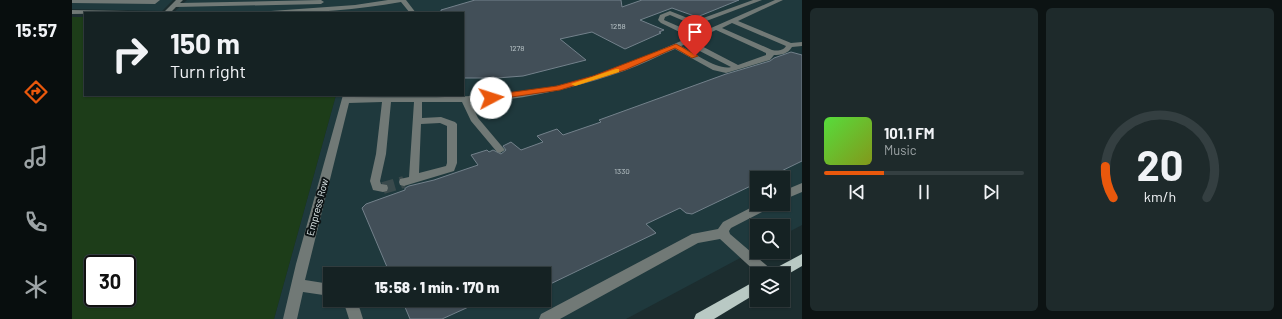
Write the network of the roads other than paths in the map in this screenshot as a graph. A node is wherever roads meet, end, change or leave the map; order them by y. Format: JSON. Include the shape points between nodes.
{"nodes":[{"id":1,"x":157,"y":0,"type":"edge"},
{"id":2,"x":400,"y":0,"type":"edge"},
{"id":3,"x":403,"y":0,"type":"edge"},
{"id":4,"x":759,"y":0,"type":"edge"},
{"id":5,"x":780,"y":0,"type":"edge"},
{"id":6,"x":72,"y":1,"type":"edge"},
{"id":7,"x":108,"y":1,"type":"junction"},
{"id":8,"x":178,"y":2,"type":"edge"},
{"id":9,"x":290,"y":2,"type":"edge"},
{"id":10,"x":321,"y":4,"type":"edge"},
{"id":11,"x":355,"y":7,"type":"junction"},
{"id":12,"x":72,"y":12,"type":"edge"},
{"id":13,"x":93,"y":12,"type":"edge"},
{"id":14,"x":167,"y":12,"type":"edge"},
{"id":15,"x":287,"y":12,"type":"edge"},
{"id":16,"x":359,"y":12,"type":"edge"},
{"id":17,"x":412,"y":12,"type":"edge"},
{"id":18,"x":733,"y":21,"type":"junction"},
{"id":19,"x":695,"y":23,"type":"junction"},
{"id":20,"x":714,"y":29,"type":"junction"},
{"id":21,"x":696,"y":37,"type":"junction"},
{"id":22,"x":686,"y":41,"type":"junction"},
{"id":23,"x":802,"y":44,"type":"edge"},
{"id":24,"x":790,"y":45,"type":"junction"},
{"id":25,"x":676,"y":46,"type":"junction"},
{"id":26,"x":770,"y":52,"type":"junction"},
{"id":27,"x":739,"y":68,"type":"junction"},
{"id":28,"x":346,"y":98,"type":"edge"},
{"id":29,"x":383,"y":98,"type":"edge"},
{"id":30,"x":465,"y":99,"type":"junction"},
{"id":31,"x":418,"y":100,"type":"junction"},
{"id":32,"x":417,"y":121,"type":"junction"},
{"id":33,"x":500,"y":150,"type":"dead end"},
{"id":34,"x":414,"y":178,"type":"junction"},
{"id":35,"x":404,"y":182,"type":"tunnel mouth"},
{"id":36,"x":802,"y":187,"type":"edge"},
{"id":37,"x":382,"y":188,"type":"dead end"},
{"id":38,"x":790,"y":193,"type":"edge"},
{"id":39,"x":754,"y":211,"type":"edge"},
{"id":40,"x":724,"y":233,"type":"junction"},
{"id":41,"x":802,"y":260,"type":"edge"},
{"id":42,"x":759,"y":267,"type":"edge"},
{"id":43,"x":790,"y":267,"type":"edge"},
{"id":44,"x":298,"y":286,"type":"junction"},
{"id":45,"x":323,"y":289,"type":"edge"},
{"id":46,"x":750,"y":290,"type":"edge"},
{"id":47,"x":352,"y":307,"type":"edge"},
{"id":48,"x":290,"y":319,"type":"edge"},
{"id":49,"x":356,"y":319,"type":"edge"},
{"id":50,"x":546,"y":319,"type":"edge"},
{"id":51,"x":701,"y":319,"type":"edge"}],
"edges":[{"from":1,"to":7,"type":"street"},
{"from":2,"to":11,"type":"street"},
{"from":3,"to":17,"type":"street"},
{"from":4,"to":19,"type":"street"},
{"from":5,"to":18,"type":"street"},
{"from":6,"to":7,"type":"street"},
{"from":7,"to":13,"type":"street"},
{"from":8,"to":9,"type":"street"},
{"from":8,"to":14,"type":"street"},
{"from":9,"to":10,"type":"street"},
{"from":9,"to":15,"type":"street"},
{"from":10,"to":11,"type":"street"},
{"from":10,"to":15,"type":"street"},
{"from":11,"to":16,"type":"street"},
{"from":12,"to":13,"type":"street"},
{"from":18,"to":20,"type":"street"},
{"from":18,"to":24,"type":"street"},
{"from":19,"to":20,"type":"street"},
{"from":19,"to":21,"type":"street","via":[[670,13],[662,16],[660,20]]},
{"from":20,"to":21,"type":"street"},
{"from":20,"to":26,"type":"street"},
{"from":21,"to":22,"type":"street"},
{"from":22,"to":25,"type":"street"},
{"from":22,"to":27,"type":"street"},
{"from":23,"to":24,"type":"street"},
{"from":24,"to":26,"type":"street","via":[[778,53]]},
{"from":25,"to":27,"type":"street","via":[[722,70]]},
{"from":25,"to":30,"type":"street","via":[[622,69],[558,88],[516,95]]},
{"from":26,"to":27,"type":"street","via":[[767,58]]},
{"from":28,"to":29,"type":"street"},
{"from":28,"to":44,"type":"street","name":"Empress Row"},
{"from":29,"to":31,"type":"street"},
{"from":29,"to":37,"type":"street","via":[[381,154],[376,181],[377,187]]},
{"from":30,"to":31,"type":"street"},
{"from":30,"to":33,"type":"street","via":[[474,119]]},
{"from":31,"to":32,"type":"street"},
{"from":32,"to":34,"type":"street"},
{"from":32,"to":34,"type":"street","via":[[441,120],[452,124],[452,163],[450,168]]},
{"from":34,"to":35,"type":"street"},
{"from":36,"to":38,"type":"street"},
{"from":39,"to":40,"type":"street","via":[[727,225]]},
{"from":40,"to":42,"type":"street","via":[[725,237]]},
{"from":40,"to":50,"type":"street","via":[[696,238]]},
{"from":41,"to":43,"type":"main road"},
{"from":44,"to":45,"type":"street"},
{"from":44,"to":48,"type":"street","name":"Empress Row"},
{"from":46,"to":51,"type":"main road"},
{"from":47,"to":49,"type":"street"}]}
